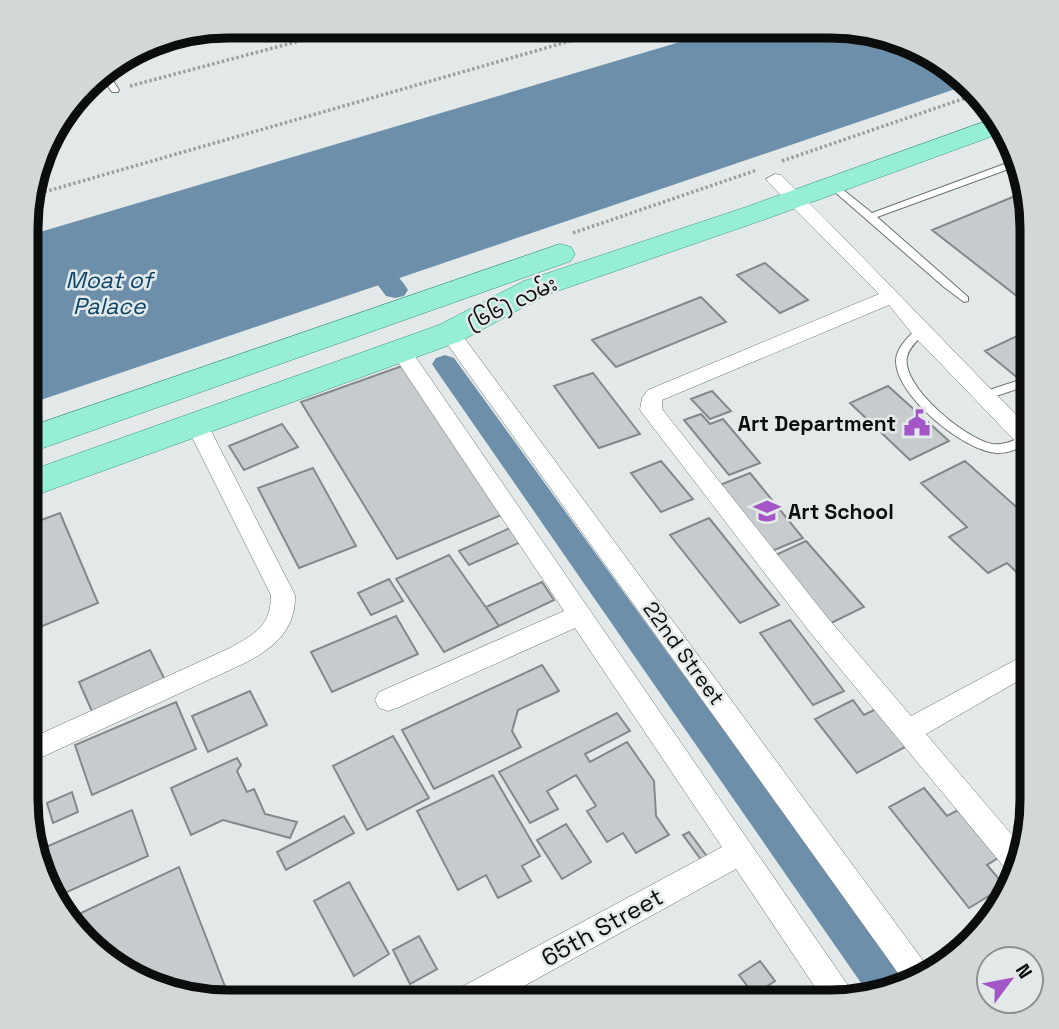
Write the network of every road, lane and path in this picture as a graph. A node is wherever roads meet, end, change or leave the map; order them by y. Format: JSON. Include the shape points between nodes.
{"nodes":[{"id":1,"x":311,"y":38,"type":"edge"},
{"id":2,"x":581,"y":38,"type":"edge"},
{"id":3,"x":109,"y":81,"type":"edge"},
{"id":4,"x":115,"y":90,"type":"junction"},
{"id":5,"x":92,"y":96,"type":"edge"},
{"id":6,"x":979,"y":110,"type":"edge"},
{"id":7,"x":991,"y":128,"type":"edge"},
{"id":8,"x":1009,"y":165,"type":"edge"},
{"id":9,"x":833,"y":186,"type":"junction"},
{"id":10,"x":785,"y":189,"type":"junction"},
{"id":11,"x":42,"y":193,"type":"edge"},
{"id":12,"x":872,"y":216,"type":"junction"},
{"id":13,"x":892,"y":296,"type":"junction"},
{"id":14,"x":964,"y":299,"type":"dead end"},
{"id":15,"x":921,"y":331,"type":"junction"},
{"id":16,"x":450,"y":333,"type":"junction"},
{"id":17,"x":401,"y":351,"type":"junction"},
{"id":18,"x":1020,"y":384,"type":"edge"},
{"id":19,"x":984,"y":396,"type":"junction"},
{"id":20,"x":197,"y":425,"type":"junction"},
{"id":21,"x":1020,"y":430,"type":"edge"},
{"id":22,"x":38,"y":437,"type":"edge"},
{"id":23,"x":1020,"y":444,"type":"edge"},
{"id":24,"x":38,"y":482,"type":"edge"},
{"id":25,"x":581,"y":614,"type":"junction"},
{"id":26,"x":1020,"y":668,"type":"edge"},
{"id":27,"x":388,"y":701,"type":"dead end"},
{"id":28,"x":906,"y":732,"type":"junction"},
{"id":29,"x":39,"y":747,"type":"edge"},
{"id":30,"x":740,"y":852,"type":"junction"},
{"id":31,"x":1012,"y":856,"type":"edge"},
{"id":32,"x":915,"y":970,"type":"edge"},
{"id":33,"x":486,"y":990,"type":"edge"},
{"id":34,"x":836,"y":990,"type":"edge"}],
"edges":[{"from":1,"to":4,"type":"path"},
{"from":2,"to":11,"type":"path"},
{"from":3,"to":4,"type":"lane"},
{"from":4,"to":5,"type":"path"},
{"from":6,"to":10,"type":"main road","name":"(၆၆) လမ်း"},
{"from":7,"to":9,"type":"main road","name":"(၆၆) လမ်း"},
{"from":8,"to":12,"type":"lane"},
{"from":9,"to":10,"type":"main road","name":"(၆၆) လမ်း"},
{"from":9,"to":12,"type":"lane"},
{"from":10,"to":13,"type":"street"},
{"from":10,"to":16,"type":"main road","name":"(၆၆) လမ်း","via":[[535,288]]},
{"from":10,"to":22,"type":"main road","name":"(၆၆) လမ်း"},
{"from":12,"to":14,"type":"lane"},
{"from":13,"to":15,"type":"street"},
{"from":13,"to":28,"type":"street","via":[[655,395],[651,404],[655,416],[731,515]]},
{"from":15,"to":19,"type":"street"},
{"from":15,"to":23,"type":"lane","via":[[901,360],[905,377],[927,405],[981,446],[1005,449]]},
{"from":16,"to":17,"type":"main road","name":"(၆၆) လမ်း"},
{"from":16,"to":32,"type":"street","name":"22nd Street"},
{"from":17,"to":20,"type":"main road","name":"(၆၆) လမ်း"},
{"from":17,"to":25,"type":"street"},
{"from":18,"to":19,"type":"lane"},
{"from":19,"to":21,"type":"street"},
{"from":20,"to":24,"type":"main road","name":"(၆၆) လမ်း"},
{"from":20,"to":29,"type":"street","via":[[283,595],[278,625],[267,638],[220,664]]},
{"from":25,"to":27,"type":"street"},
{"from":25,"to":30,"type":"street"},
{"from":26,"to":28,"type":"street"},
{"from":28,"to":31,"type":"street"},
{"from":30,"to":33,"type":"street","name":"65th Street"},
{"from":30,"to":34,"type":"street"}]}
